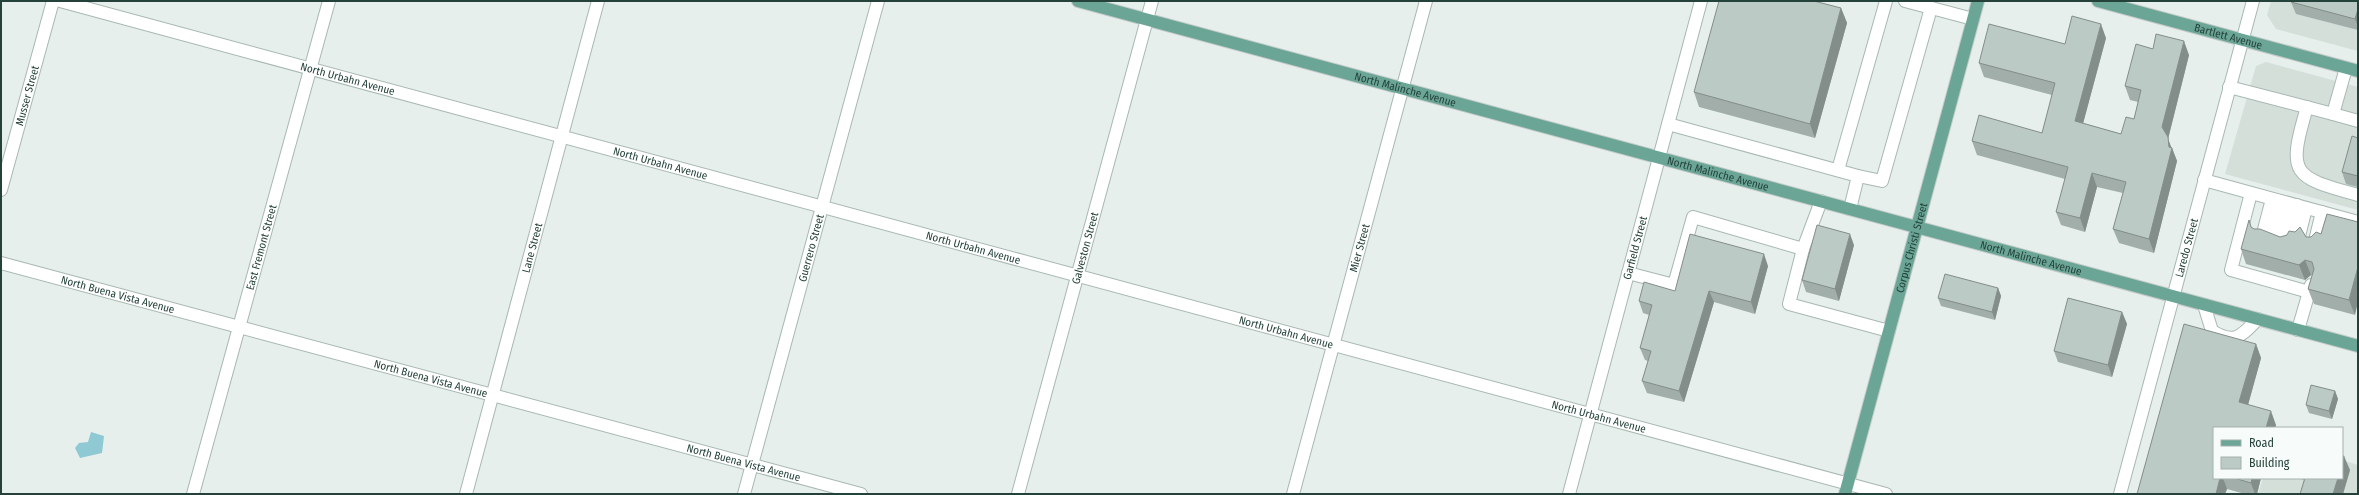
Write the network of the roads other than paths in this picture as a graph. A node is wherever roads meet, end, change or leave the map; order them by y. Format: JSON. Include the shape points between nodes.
{"nodes":[{"id":1,"x":53,"y":1,"type":"edge"},
{"id":2,"x":60,"y":1,"type":"edge"},
{"id":3,"x":329,"y":1,"type":"edge"},
{"id":4,"x":598,"y":1,"type":"edge"},
{"id":5,"x":878,"y":1,"type":"edge"},
{"id":6,"x":1078,"y":1,"type":"edge"},
{"id":7,"x":1152,"y":1,"type":"edge"},
{"id":8,"x":1426,"y":1,"type":"edge"},
{"id":9,"x":1701,"y":1,"type":"edge"},
{"id":10,"x":1886,"y":1,"type":"edge"},
{"id":11,"x":1905,"y":1,"type":"edge"},
{"id":12,"x":1978,"y":1,"type":"edge"},
{"id":13,"x":2098,"y":1,"type":"edge"},
{"id":14,"x":2253,"y":1,"type":"edge"},
{"id":15,"x":1931,"y":8,"type":"junction"},
{"id":16,"x":1973,"y":19,"type":"junction"},
{"id":17,"x":1147,"y":20,"type":"junction"},
{"id":18,"x":2242,"y":40,"type":"junction"},
{"id":19,"x":310,"y":68,"type":"junction"},
{"id":20,"x":2352,"y":70,"type":"edge"},
{"id":21,"x":2230,"y":87,"type":"junction"},
{"id":22,"x":1402,"y":88,"type":"junction"},
{"id":23,"x":2307,"y":107,"type":"junction"},
{"id":24,"x":2333,"y":114,"type":"junction"},
{"id":25,"x":2358,"y":121,"type":"edge"},
{"id":26,"x":1668,"y":124,"type":"junction"},
{"id":27,"x":562,"y":136,"type":"junction"},
{"id":28,"x":1659,"y":158,"type":"junction"},
{"id":29,"x":1838,"y":170,"type":"junction"},
{"id":30,"x":1858,"y":176,"type":"junction"},
{"id":31,"x":2204,"y":180,"type":"junction"},
{"id":32,"x":1,"y":190,"type":"edge"},
{"id":33,"x":2251,"y":193,"type":"junction"},
{"id":34,"x":2358,"y":195,"type":"edge"},
{"id":35,"x":1821,"y":201,"type":"junction"},
{"id":36,"x":2301,"y":206,"type":"junction"},
{"id":37,"x":822,"y":207,"type":"junction"},
{"id":38,"x":1850,"y":209,"type":"junction"},
{"id":39,"x":2358,"y":222,"type":"edge"},
{"id":40,"x":1917,"y":227,"type":"junction"},
{"id":41,"x":2292,"y":242,"type":"junction"},
{"id":42,"x":1803,"y":249,"type":"junction"},
{"id":43,"x":1,"y":263,"type":"edge"},
{"id":44,"x":1628,"y":273,"type":"junction"},
{"id":45,"x":1077,"y":276,"type":"junction"},
{"id":46,"x":2173,"y":296,"type":"junction"},
{"id":47,"x":2204,"y":305,"type":"junction"},
{"id":48,"x":2258,"y":319,"type":"junction"},
{"id":49,"x":239,"y":327,"type":"junction"},
{"id":50,"x":2298,"y":330,"type":"junction"},
{"id":51,"x":1889,"y":331,"type":"junction"},
{"id":52,"x":1333,"y":345,"type":"junction"},
{"id":53,"x":2358,"y":346,"type":"edge"},
{"id":54,"x":492,"y":395,"type":"junction"},
{"id":55,"x":1590,"y":414,"type":"junction"},
{"id":56,"x":752,"y":465,"type":"junction"},
{"id":57,"x":1846,"y":489,"type":"edge"},
{"id":58,"x":194,"y":494,"type":"edge"},
{"id":59,"x":466,"y":494,"type":"edge"},
{"id":60,"x":744,"y":494,"type":"edge"},
{"id":61,"x":861,"y":494,"type":"edge"},
{"id":62,"x":1018,"y":494,"type":"edge"},
{"id":63,"x":1293,"y":494,"type":"edge"},
{"id":64,"x":1569,"y":494,"type":"edge"},
{"id":65,"x":1886,"y":494,"type":"edge"},
{"id":66,"x":2120,"y":494,"type":"edge"}],
"edges":[{"from":1,"to":32,"type":"street","name":"Musser Street"},
{"from":2,"to":19,"type":"street","name":"North Urbahn Avenue"},
{"from":3,"to":19,"type":"street","name":"East Fremont Street"},
{"from":4,"to":27,"type":"street","name":"Lane Street"},
{"from":5,"to":37,"type":"street","name":"Guerrero Street"},
{"from":6,"to":17,"type":"main road","name":"North Malinche Avenue"},
{"from":7,"to":17,"type":"street","name":"Galveston Street"},
{"from":8,"to":22,"type":"street","name":"Mier Street"},
{"from":9,"to":26,"type":"street","name":"Garfield Street"},
{"from":10,"to":29,"type":"street"},
{"from":11,"to":15,"type":"street"},
{"from":12,"to":16,"type":"main road","name":"Corpus Christi Street"},
{"from":13,"to":18,"type":"main road","name":"Bartlett Avenue"},
{"from":14,"to":18,"type":"street","name":"Laredo Street"},
{"from":15,"to":16,"type":"street"},
{"from":15,"to":30,"type":"street","via":[[1882,181]]},
{"from":16,"to":40,"type":"main road","name":"Corpus Christi Street"},
{"from":17,"to":22,"type":"main road","name":"North Malinche Avenue"},
{"from":17,"to":45,"type":"street","name":"Galveston Street"},
{"from":18,"to":20,"type":"main road","name":"Bartlett Avenue"},
{"from":18,"to":21,"type":"street","name":"Laredo Street"},
{"from":19,"to":27,"type":"street","name":"North Urbahn Avenue"},
{"from":19,"to":49,"type":"street","name":"East Fremont Street"},
{"from":20,"to":24,"type":"street"},
{"from":21,"to":23,"type":"street"},
{"from":21,"to":31,"type":"street","name":"Laredo Street"},
{"from":22,"to":28,"type":"main road","name":"North Malinche Avenue"},
{"from":22,"to":52,"type":"street","name":"Mier Street"},
{"from":23,"to":24,"type":"street"},
{"from":23,"to":34,"type":"street","via":[[2295,154],[2298,166],[2306,177],[2317,184]]},
{"from":24,"to":25,"type":"street"},
{"from":26,"to":28,"type":"street","name":"Garfield Street"},
{"from":26,"to":29,"type":"street"},
{"from":27,"to":37,"type":"street","name":"North Urbahn Avenue"},
{"from":27,"to":54,"type":"street","name":"Lane Street"},
{"from":28,"to":35,"type":"main road","name":"North Malinche Avenue"},
{"from":28,"to":44,"type":"street","name":"Garfield Street"},
{"from":29,"to":30,"type":"street"},
{"from":30,"to":38,"type":"street"},
{"from":31,"to":33,"type":"street"},
{"from":31,"to":46,"type":"street","name":"Laredo Street"},
{"from":33,"to":36,"type":"street"},
{"from":33,"to":50,"type":"street","via":[[2231,270],[2282,279]]},
{"from":35,"to":38,"type":"main road","name":"North Malinche Avenue"},
{"from":35,"to":42,"type":"street"},
{"from":36,"to":39,"type":"street"},
{"from":36,"to":41,"type":"street"},
{"from":36,"to":41,"type":"street"},
{"from":36,"to":41,"type":"street"},
{"from":36,"to":41,"type":"street"},
{"from":37,"to":45,"type":"street","name":"North Urbahn Avenue"},
{"from":37,"to":56,"type":"street","name":"Guerrero Street"},
{"from":38,"to":40,"type":"main road","name":"North Malinche Avenue"},
{"from":40,"to":46,"type":"main road","name":"North Malinche Avenue"},
{"from":40,"to":51,"type":"main road","name":"Corpus Christi Street"},
{"from":42,"to":44,"type":"street","via":[[1693,217],[1674,285]]},
{"from":42,"to":51,"type":"street","via":[[1789,304]]},
{"from":43,"to":49,"type":"street","name":"North Buena Vista Avenue"},
{"from":44,"to":55,"type":"street","name":"Garfield Street"},
{"from":45,"to":52,"type":"street","name":"North Urbahn Avenue"},
{"from":45,"to":62,"type":"street","name":"Galveston Street"},
{"from":46,"to":47,"type":"main road","name":"North Malinche Avenue"},
{"from":46,"to":66,"type":"street","name":"Laredo Street"},
{"from":47,"to":48,"type":"main road","name":"North Malinche Avenue"},
{"from":47,"to":48,"type":"street","via":[[2212,331],[2234,339],[2239,338]]},
{"from":48,"to":50,"type":"main road","name":"North Malinche Avenue"},
{"from":49,"to":54,"type":"street","name":"North Buena Vista Avenue"},
{"from":49,"to":58,"type":"street","name":"East Fremont Street"},
{"from":50,"to":53,"type":"main road","name":"North Malinche Avenue"},
{"from":51,"to":57,"type":"main road","name":"Corpus Christi Street"},
{"from":52,"to":55,"type":"street","name":"North Urbahn Avenue"},
{"from":52,"to":63,"type":"street","name":"Mier Street"},
{"from":54,"to":56,"type":"street","name":"North Buena Vista Avenue"},
{"from":54,"to":59,"type":"street","name":"Lane Street"},
{"from":55,"to":57,"type":"street","name":"North Urbahn Avenue"},
{"from":55,"to":64,"type":"street","name":"Garfield Street"},
{"from":56,"to":60,"type":"street","name":"Guerrero Street"},
{"from":56,"to":61,"type":"street","name":"North Buena Vista Avenue"},
{"from":57,"to":65,"type":"street","name":"North Urbahn Avenue"}]}
